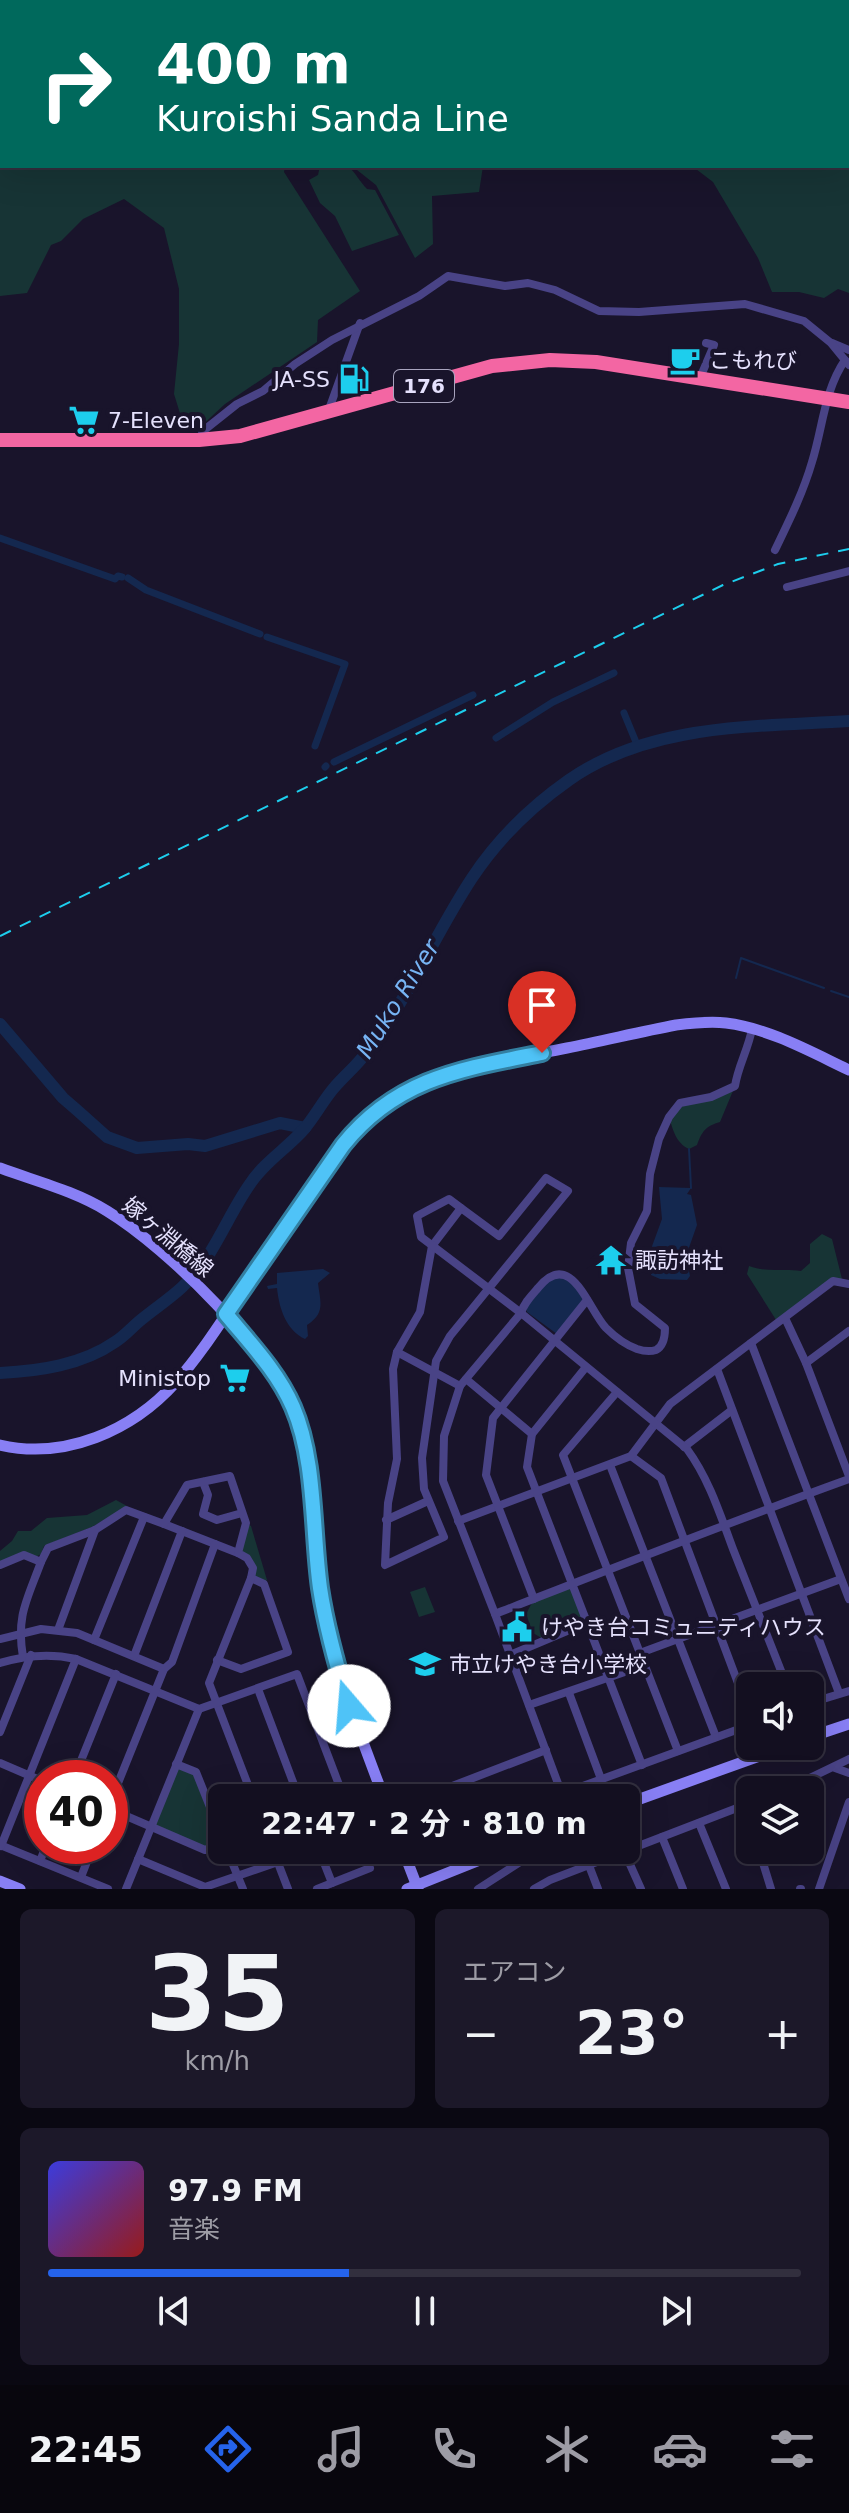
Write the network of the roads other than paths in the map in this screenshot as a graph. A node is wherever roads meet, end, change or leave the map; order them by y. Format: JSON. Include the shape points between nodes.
{"nodes":[{"id":1,"x":360,"y":323,"type":"junction"},
{"id":2,"x":706,"y":343,"type":"dead end"},
{"id":3,"x":831,"y":343,"type":"junction"},
{"id":4,"x":849,"y":350,"type":"edge"},
{"id":5,"x":847,"y":362,"type":"edge"},
{"id":6,"x":700,"y":378,"type":"junction"},
{"id":7,"x":827,"y":397,"type":"junction"},
{"id":8,"x":849,"y":402,"type":"edge"},
{"id":9,"x":327,"y":413,"type":"junction"},
{"id":10,"x":0,"y":440,"type":"edge"},
{"id":11,"x":199,"y":440,"type":"junction"},
{"id":12,"x":775,"y":550,"type":"dead end"},
{"id":13,"x":849,"y":571,"type":"edge"},
{"id":14,"x":787,"y":587,"type":"dead end"},
{"id":15,"x":752,"y":1029,"type":"junction"},
{"id":16,"x":849,"y":1070,"type":"edge"},
{"id":17,"x":0,"y":1168,"type":"edge"},
{"id":18,"x":461,"y":1208,"type":"junction"},
{"id":19,"x":432,"y":1246,"type":"junction"},
{"id":20,"x":849,"y":1284,"type":"edge"},
{"id":21,"x":489,"y":1290,"type":"junction"},
{"id":22,"x":587,"y":1300,"type":"junction"},
{"id":23,"x":222,"y":1310,"type":"junction"},
{"id":24,"x":521,"y":1313,"type":"junction"},
{"id":25,"x":785,"y":1318,"type":"junction"},
{"id":26,"x":849,"y":1331,"type":"edge"},
{"id":27,"x":555,"y":1342,"type":"junction"},
{"id":28,"x":751,"y":1343,"type":"junction"},
{"id":29,"x":397,"y":1352,"type":"junction"},
{"id":30,"x":806,"y":1363,"type":"junction"},
{"id":31,"x":586,"y":1367,"type":"junction"},
{"id":32,"x":717,"y":1369,"type":"junction"},
{"id":33,"x":433,"y":1371,"type":"junction"},
{"id":34,"x":463,"y":1383,"type":"junction"},
{"id":35,"x":617,"y":1392,"type":"junction"},
{"id":36,"x":501,"y":1409,"type":"junction"},
{"id":37,"x":732,"y":1410,"type":"junction"},
{"id":38,"x":655,"y":1423,"type":"junction"},
{"id":39,"x":532,"y":1434,"type":"junction"},
{"id":40,"x":0,"y":1445,"type":"edge"},
{"id":41,"x":684,"y":1447,"type":"junction"},
{"id":42,"x":631,"y":1456,"type":"junction"},
{"id":43,"x":610,"y":1465,"type":"junction"},
{"id":44,"x":849,"y":1478,"type":"edge"},
{"id":45,"x":572,"y":1479,"type":"junction"},
{"id":46,"x":203,"y":1482,"type":"junction"},
{"id":47,"x":447,"y":1490,"type":"junction"},
{"id":48,"x":536,"y":1492,"type":"junction"},
{"id":49,"x":808,"y":1493,"type":"junction"},
{"id":50,"x":427,"y":1499,"type":"junction"},
{"id":51,"x":498,"y":1506,"type":"junction"},
{"id":52,"x":769,"y":1508,"type":"junction"},
{"id":53,"x":242,"y":1513,"type":"junction"},
{"id":54,"x":144,"y":1517,"type":"junction"},
{"id":55,"x":386,"y":1520,"type":"junction"},
{"id":56,"x":458,"y":1521,"type":"junction"},
{"id":57,"x":164,"y":1524,"type":"junction"},
{"id":58,"x":724,"y":1525,"type":"junction"},
{"id":59,"x":95,"y":1530,"type":"junction"},
{"id":60,"x":182,"y":1531,"type":"junction"},
{"id":61,"x":684,"y":1541,"type":"junction"},
{"id":62,"x":215,"y":1544,"type":"junction"},
{"id":63,"x":238,"y":1553,"type":"junction"},
{"id":64,"x":647,"y":1555,"type":"junction"},
{"id":65,"x":41,"y":1562,"type":"junction"},
{"id":66,"x":0,"y":1565,"type":"edge"},
{"id":67,"x":608,"y":1570,"type":"junction"},
{"id":68,"x":251,"y":1578,"type":"junction"},
{"id":69,"x":841,"y":1579,"type":"junction"},
{"id":70,"x":571,"y":1584,"type":"junction"},
{"id":71,"x":801,"y":1593,"type":"junction"},
{"id":72,"x":534,"y":1599,"type":"junction"},
{"id":73,"x":849,"y":1599,"type":"edge"},
{"id":74,"x":757,"y":1610,"type":"junction"},
{"id":75,"x":495,"y":1614,"type":"junction"},
{"id":76,"x":586,"y":1623,"type":"junction"},
{"id":77,"x":716,"y":1625,"type":"junction"},
{"id":78,"x":58,"y":1630,"type":"junction"},
{"id":79,"x":19,"y":1633,"type":"junction"},
{"id":80,"x":678,"y":1638,"type":"junction"},
{"id":81,"x":0,"y":1639,"type":"edge"},
{"id":82,"x":94,"y":1640,"type":"junction"},
{"id":83,"x":640,"y":1653,"type":"junction"},
{"id":84,"x":510,"y":1655,"type":"junction"},
{"id":85,"x":27,"y":1656,"type":"junction"},
{"id":86,"x":134,"y":1656,"type":"junction"},
{"id":87,"x":76,"y":1659,"type":"junction"},
{"id":88,"x":217,"y":1660,"type":"junction"},
{"id":89,"x":0,"y":1663,"type":"edge"},
{"id":90,"x":645,"y":1665,"type":"junction"},
{"id":91,"x":164,"y":1669,"type":"junction"},
{"id":92,"x":781,"y":1672,"type":"edge"},
{"id":93,"x":116,"y":1674,"type":"junction"},
{"id":94,"x":736,"y":1678,"type":"edge"},
{"id":95,"x":608,"y":1679,"type":"junction"},
{"id":96,"x":258,"y":1689,"type":"junction"},
{"id":97,"x":155,"y":1691,"type":"junction"},
{"id":98,"x":849,"y":1691,"type":"edge"},
{"id":99,"x":569,"y":1693,"type":"junction"},
{"id":100,"x":839,"y":1693,"type":"junction"},
{"id":101,"x":824,"y":1698,"type":"edge"},
{"id":102,"x":218,"y":1704,"type":"junction"},
{"id":103,"x":529,"y":1705,"type":"junction"},
{"id":104,"x":199,"y":1709,"type":"junction"},
{"id":105,"x":849,"y":1724,"type":"edge"},
{"id":106,"x":736,"y":1730,"type":"edge"},
{"id":107,"x":0,"y":1732,"type":"edge"},
{"id":108,"x":824,"y":1732,"type":"edge"},
{"id":109,"x":716,"y":1737,"type":"junction"},
{"id":110,"x":546,"y":1750,"type":"junction"},
{"id":111,"x":678,"y":1751,"type":"junction"},
{"id":112,"x":849,"y":1759,"type":"edge"},
{"id":113,"x":34,"y":1760,"type":"edge"},
{"id":114,"x":81,"y":1760,"type":"edge"},
{"id":115,"x":128,"y":1760,"type":"edge"},
{"id":116,"x":748,"y":1760,"type":"edge"},
{"id":117,"x":0,"y":1763,"type":"edge"},
{"id":118,"x":176,"y":1764,"type":"junction"},
{"id":119,"x":642,"y":1765,"type":"junction"},
{"id":120,"x":835,"y":1768,"type":"junction"},
{"id":121,"x":24,"y":1773,"type":"edge"},
{"id":122,"x":849,"y":1773,"type":"edge"},
{"id":123,"x":821,"y":1776,"type":"edge"},
{"id":124,"x":601,"y":1779,"type":"junction"},
{"id":125,"x":248,"y":1784,"type":"edge"},
{"id":126,"x":294,"y":1784,"type":"edge"},
{"id":127,"x":337,"y":1784,"type":"edge"},
{"id":128,"x":379,"y":1784,"type":"edge"},
{"id":129,"x":460,"y":1784,"type":"edge"},
{"id":130,"x":559,"y":1784,"type":"edge"},
{"id":131,"x":590,"y":1784,"type":"edge"},
{"id":132,"x":24,"y":1785,"type":"edge"},
{"id":133,"x":640,"y":1799,"type":"edge"},
{"id":134,"x":849,"y":1802,"type":"edge"},
{"id":135,"x":208,"y":1803,"type":"edge"},
{"id":136,"x":736,"y":1809,"type":"edge"},
{"id":137,"x":128,"y":1815,"type":"edge"},
{"id":138,"x":699,"y":1823,"type":"junction"},
{"id":139,"x":151,"y":1827,"type":"junction"},
{"id":140,"x":662,"y":1837,"type":"junction"},
{"id":141,"x":1,"y":1845,"type":"edge"},
{"id":142,"x":640,"y":1845,"type":"edge"},
{"id":143,"x":208,"y":1848,"type":"edge"},
{"id":144,"x":24,"y":1854,"type":"edge"},
{"id":145,"x":138,"y":1859,"type":"junction"},
{"id":146,"x":48,"y":1864,"type":"edge"},
{"id":147,"x":86,"y":1864,"type":"edge"},
{"id":148,"x":232,"y":1864,"type":"edge"},
{"id":149,"x":272,"y":1864,"type":"edge"},
{"id":150,"x":279,"y":1864,"type":"edge"},
{"id":151,"x":325,"y":1864,"type":"edge"},
{"id":152,"x":368,"y":1864,"type":"edge"},
{"id":153,"x":407,"y":1864,"type":"edge"},
{"id":154,"x":471,"y":1864,"type":"edge"},
{"id":155,"x":517,"y":1864,"type":"edge"},
{"id":156,"x":630,"y":1864,"type":"edge"},
{"id":157,"x":763,"y":1864,"type":"edge"},
{"id":158,"x":589,"y":1865,"type":"joint"},
{"id":159,"x":237,"y":1876,"type":"junction"},
{"id":160,"x":81,"y":1877,"type":"junction"},
{"id":161,"x":0,"y":1881,"type":"edge"},
{"id":162,"x":332,"y":1883,"type":"junction"},
{"id":163,"x":551,"y":1885,"type":"edge"},
{"id":164,"x":414,"y":1888,"type":"edge"},
{"id":165,"x":20,"y":1889,"type":"edge"},
{"id":166,"x":108,"y":1889,"type":"edge"},
{"id":167,"x":126,"y":1889,"type":"edge"},
{"id":168,"x":243,"y":1889,"type":"edge"},
{"id":169,"x":288,"y":1889,"type":"edge"},
{"id":170,"x":317,"y":1889,"type":"edge"},
{"id":171,"x":478,"y":1889,"type":"edge"},
{"id":172,"x":534,"y":1889,"type":"edge"},
{"id":173,"x":598,"y":1889,"type":"edge"},
{"id":174,"x":641,"y":1889,"type":"edge"},
{"id":175,"x":683,"y":1889,"type":"edge"},
{"id":176,"x":726,"y":1889,"type":"edge"},
{"id":177,"x":771,"y":1889,"type":"edge"},
{"id":178,"x":819,"y":1889,"type":"edge"}],
"edges":[{"from":1,"to":3,"type":"street","via":[[419,296],[438,280],[458,276],[505,286],[528,283],[599,311],[745,304],[804,321]]},
{"from":1,"to":9,"type":"street"},
{"from":1,"to":11,"type":"street","via":[[237,404]]},
{"from":2,"to":6,"type":"street","via":[[714,345]]},
{"from":3,"to":4,"type":"street"},
{"from":3,"to":5,"type":"street"},
{"from":5,"to":7,"type":"street"},
{"from":6,"to":7,"type":"highway","number":"176"},
{"from":6,"to":9,"type":"highway","number":"176","via":[[596,362],[524,361]]},
{"from":7,"to":8,"type":"highway","number":"176"},
{"from":7,"to":12,"type":"street","via":[[813,462]]},
{"from":9,"to":11,"type":"highway","number":"176","via":[[240,436]]},
{"from":10,"to":11,"type":"highway","number":"176"},
{"from":13,"to":14,"type":"street"},
{"from":15,"to":16,"type":"street"},
{"from":15,"to":22,"type":"street","via":[[735,1086],[680,1103],[659,1139],[647,1211],[631,1243],[628,1268],[635,1304],[665,1328],[663,1344],[648,1351],[628,1345],[607,1328]]},
{"from":15,"to":23,"type":"street","via":[[726,1023],[676,1025],[485,1064],[410,1088],[361,1123]]},
{"from":17,"to":23,"type":"street","name":"嫁ヶ淵橋線","via":[[107,1210]]},
{"from":18,"to":19,"type":"street"},
{"from":18,"to":19,"type":"street","via":[[449,1199],[417,1216],[421,1237]]},
{"from":18,"to":21,"type":"street","via":[[499,1236],[546,1178],[568,1191]]},
{"from":19,"to":21,"type":"street"},
{"from":19,"to":29,"type":"street","via":[[420,1312]]},
{"from":20,"to":25,"type":"street","via":[[833,1281]]},
{"from":21,"to":24,"type":"street"},
{"from":21,"to":33,"type":"street","via":[[442,1347]]},
{"from":22,"to":24,"type":"street","via":[[574,1280],[554,1275]]},
{"from":22,"to":27,"type":"street"},
{"from":23,"to":40,"type":"street","via":[[177,1381],[128,1422],[63,1448],[38,1451]]},
{"from":23,"to":128,"type":"street","name":"嫁ヶ淵橋線","via":[[280,1382],[300,1423],[329,1638]]},
{"from":24,"to":27,"type":"street"},
{"from":24,"to":34,"type":"street"},
{"from":25,"to":28,"type":"street"},
{"from":25,"to":30,"type":"street"},
{"from":26,"to":30,"type":"street"},
{"from":27,"to":31,"type":"street"},
{"from":27,"to":36,"type":"street"},
{"from":28,"to":32,"type":"street"},
{"from":28,"to":49,"type":"street"},
{"from":29,"to":33,"type":"street"},
{"from":29,"to":55,"type":"street","via":[[392,1389],[397,1459]]},
{"from":30,"to":44,"type":"street"},
{"from":31,"to":35,"type":"street"},
{"from":31,"to":39,"type":"street"},
{"from":32,"to":37,"type":"street"},
{"from":32,"to":38,"type":"street","via":[[670,1404]]},
{"from":33,"to":34,"type":"street"},
{"from":33,"to":50,"type":"street","via":[[422,1458]]},
{"from":34,"to":36,"type":"street"},
{"from":34,"to":47,"type":"street","via":[[444,1436]]},
{"from":35,"to":38,"type":"street"},
{"from":35,"to":45,"type":"street","via":[[563,1455]]},
{"from":36,"to":39,"type":"street"},
{"from":36,"to":51,"type":"street","via":[[493,1418],[486,1475]]},
{"from":37,"to":41,"type":"street"},
{"from":37,"to":52,"type":"street"},
{"from":38,"to":41,"type":"street"},
{"from":38,"to":42,"type":"street"},
{"from":39,"to":48,"type":"street","via":[[527,1467]]},
{"from":41,"to":58,"type":"street","via":[[703,1470]]},
{"from":42,"to":43,"type":"street"},
{"from":42,"to":61,"type":"street","via":[[661,1478]]},
{"from":43,"to":45,"type":"street"},
{"from":43,"to":64,"type":"street"},
{"from":44,"to":49,"type":"street"},
{"from":45,"to":48,"type":"street"},
{"from":45,"to":67,"type":"street"},
{"from":46,"to":53,"type":"street","via":[[230,1476]]},
{"from":46,"to":53,"type":"street","via":[[208,1495],[203,1514],[217,1520]]},
{"from":46,"to":57,"type":"street","via":[[187,1485]]},
{"from":47,"to":50,"type":"street"},
{"from":47,"to":56,"type":"street"},
{"from":48,"to":51,"type":"street"},
{"from":48,"to":70,"type":"street"},
{"from":49,"to":52,"type":"street"},
{"from":49,"to":69,"type":"street"},
{"from":50,"to":55,"type":"street"},
{"from":50,"to":55,"type":"street","via":[[444,1537],[385,1565]]},
{"from":51,"to":56,"type":"street"},
{"from":51,"to":72,"type":"street"},
{"from":52,"to":58,"type":"street"},
{"from":52,"to":71,"type":"street"},
{"from":53,"to":63,"type":"street","via":[[246,1523]]},
{"from":54,"to":57,"type":"street"},
{"from":54,"to":59,"type":"street","via":[[126,1510]]},
{"from":54,"to":82,"type":"street"},
{"from":56,"to":75,"type":"street"},
{"from":57,"to":60,"type":"street"},
{"from":58,"to":61,"type":"street"},
{"from":58,"to":74,"type":"street"},
{"from":59,"to":65,"type":"street","via":[[48,1548]]},
{"from":59,"to":78,"type":"street"},
{"from":60,"to":62,"type":"street"},
{"from":60,"to":86,"type":"street"},
{"from":61,"to":64,"type":"street"},
{"from":61,"to":77,"type":"street"},
{"from":62,"to":63,"type":"street"},
{"from":62,"to":91,"type":"street","via":[[172,1662]]},
{"from":63,"to":68,"type":"street","via":[[253,1568]]},
{"from":64,"to":67,"type":"street"},
{"from":64,"to":80,"type":"street"},
{"from":65,"to":66,"type":"street","via":[[24,1555]]},
{"from":65,"to":79,"type":"street"},
{"from":67,"to":70,"type":"street"},
{"from":67,"to":83,"type":"street"},
{"from":68,"to":88,"type":"street"},
{"from":68,"to":88,"type":"street","via":[[264,1584],[288,1652],[241,1669]]},
{"from":69,"to":71,"type":"street"},
{"from":69,"to":73,"type":"street"},
{"from":70,"to":72,"type":"street"},
{"from":70,"to":76,"type":"street"},
{"from":71,"to":74,"type":"street"},
{"from":71,"to":100,"type":"street"},
{"from":72,"to":75,"type":"street"},
{"from":74,"to":77,"type":"street"},
{"from":74,"to":92,"type":"street"},
{"from":75,"to":84,"type":"street"},
{"from":76,"to":84,"type":"street"},
{"from":76,"to":95,"type":"street"},
{"from":77,"to":80,"type":"street"},
{"from":77,"to":94,"type":"street"},
{"from":78,"to":79,"type":"street"},
{"from":78,"to":82,"type":"street"},
{"from":79,"to":81,"type":"street"},
{"from":79,"to":85,"type":"street"},
{"from":80,"to":83,"type":"street"},
{"from":80,"to":109,"type":"street"},
{"from":82,"to":86,"type":"street"},
{"from":83,"to":90,"type":"street"},
{"from":84,"to":103,"type":"street"},
{"from":85,"to":87,"type":"street"},
{"from":85,"to":89,"type":"street"},
{"from":85,"to":107,"type":"street"},
{"from":86,"to":91,"type":"street"},
{"from":87,"to":93,"type":"street"},
{"from":87,"to":113,"type":"street"},
{"from":88,"to":102,"type":"street","via":[[209,1683]]},
{"from":90,"to":95,"type":"street"},
{"from":90,"to":111,"type":"street"},
{"from":91,"to":97,"type":"street"},
{"from":93,"to":97,"type":"street"},
{"from":93,"to":114,"type":"street"},
{"from":95,"to":99,"type":"street"},
{"from":95,"to":119,"type":"street"},
{"from":96,"to":102,"type":"street"},
{"from":96,"to":126,"type":"street"},
{"from":96,"to":127,"type":"street","via":[[297,1674]]},
{"from":97,"to":104,"type":"street"},
{"from":97,"to":115,"type":"street"},
{"from":98,"to":100,"type":"street"},
{"from":99,"to":103,"type":"street"},
{"from":99,"to":124,"type":"street"},
{"from":100,"to":101,"type":"street"},
{"from":102,"to":104,"type":"street"},
{"from":102,"to":125,"type":"street"},
{"from":103,"to":110,"type":"street"},
{"from":104,"to":118,"type":"street"},
{"from":105,"to":108,"type":"street"},
{"from":106,"to":109,"type":"street"},
{"from":109,"to":111,"type":"street"},
{"from":110,"to":129,"type":"street"},
{"from":110,"to":130,"type":"street"},
{"from":111,"to":119,"type":"street"},
{"from":112,"to":120,"type":"street"},
{"from":116,"to":133,"type":"street"},
{"from":117,"to":121,"type":"street"},
{"from":118,"to":135,"type":"street","via":[[196,1772]]},
{"from":118,"to":139,"type":"street"},
{"from":119,"to":124,"type":"street"},
{"from":120,"to":122,"type":"street"},
{"from":120,"to":123,"type":"street"},
{"from":124,"to":131,"type":"street"},
{"from":132,"to":141,"type":"street"},
{"from":134,"to":178,"type":"street"},
{"from":136,"to":138,"type":"street"},
{"from":137,"to":139,"type":"street"},
{"from":138,"to":140,"type":"street"},
{"from":138,"to":176,"type":"street"},
{"from":139,"to":143,"type":"street"},
{"from":139,"to":145,"type":"street"},
{"from":140,"to":142,"type":"street"},
{"from":140,"to":175,"type":"street"},
{"from":141,"to":144,"type":"street"},
{"from":145,"to":159,"type":"street","via":[[205,1887]]},
{"from":145,"to":167,"type":"street"},
{"from":146,"to":160,"type":"street"},
{"from":147,"to":160,"type":"street"},
{"from":148,"to":159,"type":"street"},
{"from":149,"to":159,"type":"street"},
{"from":150,"to":169,"type":"street"},
{"from":151,"to":162,"type":"street"},
{"from":152,"to":162,"type":"street","via":[[370,1868]]},
{"from":153,"to":164,"type":"street"},
{"from":154,"to":164,"type":"street"},
{"from":155,"to":171,"type":"street"},
{"from":156,"to":174,"type":"street"},
{"from":157,"to":177,"type":"street"},
{"from":158,"to":163,"type":"street"},
{"from":158,"to":173,"type":"street"},
{"from":159,"to":168,"type":"street"},
{"from":160,"to":166,"type":"street"},
{"from":161,"to":165,"type":"street"},
{"from":162,"to":170,"type":"street"},
{"from":163,"to":172,"type":"street"}]}
